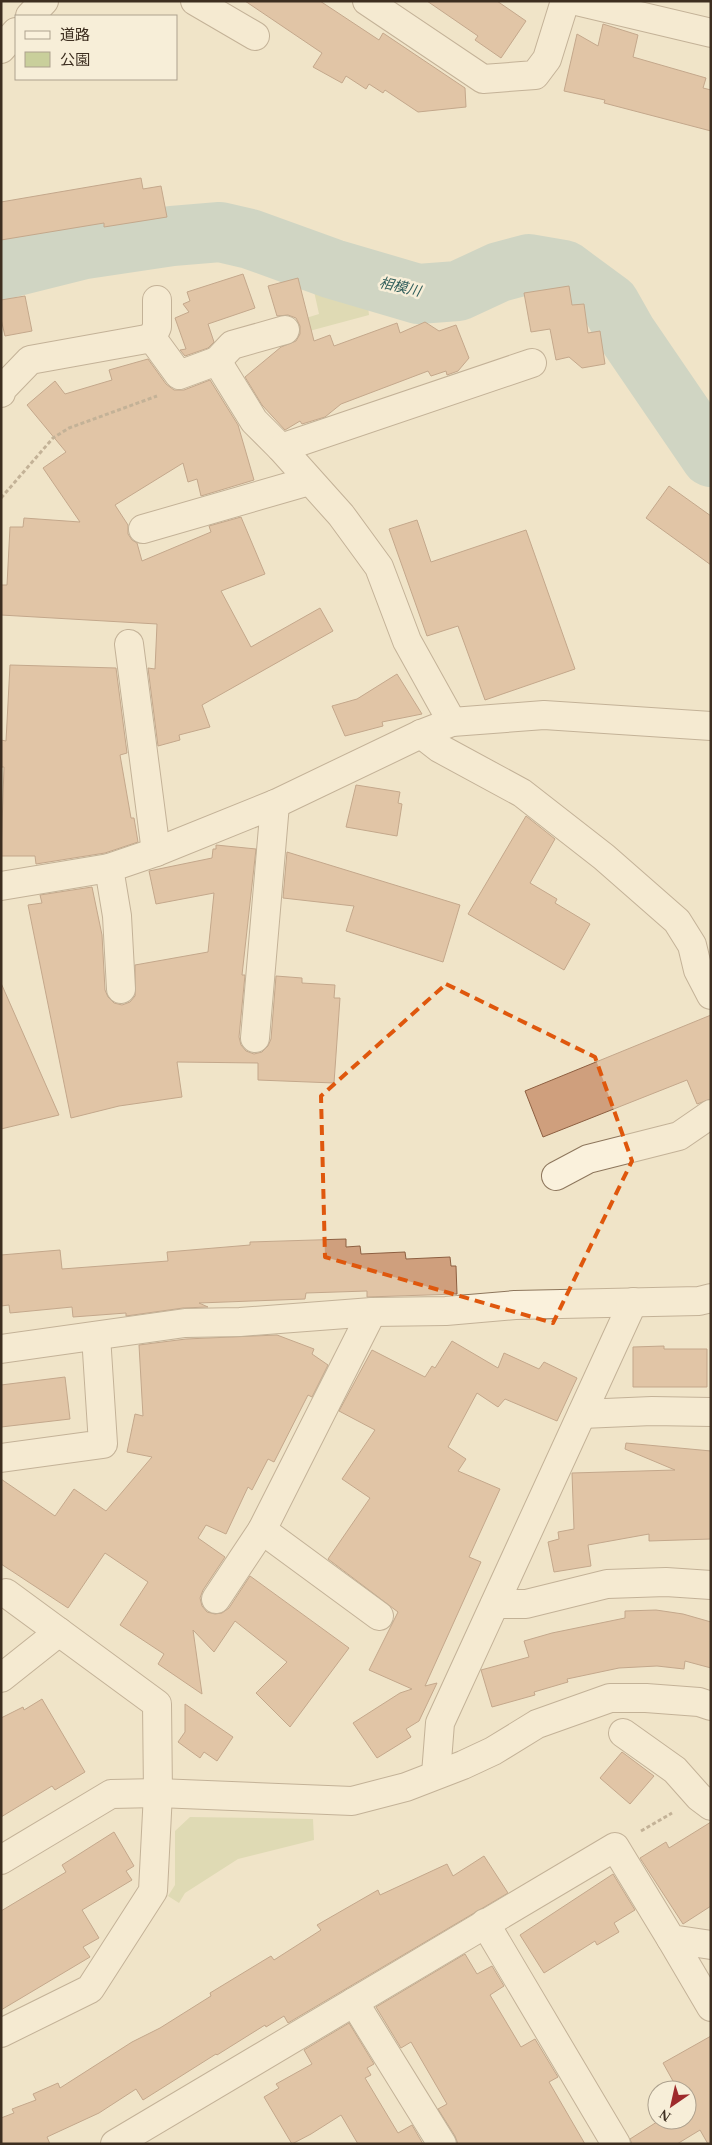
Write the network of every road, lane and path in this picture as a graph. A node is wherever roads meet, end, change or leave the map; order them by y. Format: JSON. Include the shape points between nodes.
{"nodes":[{"id":1,"x":44,"y":1,"type":"edge"},
{"id":2,"x":195,"y":1,"type":"edge"},
{"id":3,"x":368,"y":1,"type":"edge"},
{"id":4,"x":566,"y":1,"type":"edge"},
{"id":5,"x":576,"y":1,"type":"edge"},
{"id":6,"x":31,"y":15,"type":"edge"},
{"id":7,"x":711,"y":32,"type":"edge"},
{"id":8,"x":15,"y":33,"type":"edge"},
{"id":9,"x":255,"y":36,"type":"dead end"},
{"id":10,"x":1,"y":49,"type":"edge"},
{"id":11,"x":158,"y":300,"type":"dead end"},
{"id":12,"x":285,"y":330,"type":"dead end"},
{"id":13,"x":152,"y":338,"type":"junction"},
{"id":14,"x":217,"y":361,"type":"junction"},
{"id":15,"x":532,"y":363,"type":"dead end"},
{"id":16,"x":166,"y":392,"type":"dead end"},
{"id":17,"x":1,"y":393,"type":"edge"},
{"id":18,"x":281,"y":448,"type":"junction"},
{"id":19,"x":309,"y":481,"type":"junction"},
{"id":20,"x":1,"y":498,"type":"edge"},
{"id":21,"x":142,"y":529,"type":"dead end"},
{"id":22,"x":129,"y":644,"type":"dead end"},
{"id":23,"x":452,"y":722,"type":"junction"},
{"id":24,"x":711,"y":726,"type":"edge"},
{"id":25,"x":421,"y":734,"type":"junction"},
{"id":26,"x":275,"y":804,"type":"junction"},
{"id":27,"x":156,"y":852,"type":"junction"},
{"id":28,"x":109,"y":868,"type":"junction"},
{"id":29,"x":1,"y":886,"type":"edge"},
{"id":30,"x":121,"y":989,"type":"dead end"},
{"id":31,"x":711,"y":995,"type":"edge"},
{"id":32,"x":254,"y":1038,"type":"dead end"},
{"id":33,"x":711,"y":1114,"type":"edge"},
{"id":34,"x":556,"y":1176,"type":"dead end"},
{"id":35,"x":711,"y":1298,"type":"edge"},
{"id":36,"x":633,"y":1302,"type":"junction"},
{"id":37,"x":372,"y":1312,"type":"junction"},
{"id":38,"x":96,"y":1336,"type":"junction"},
{"id":39,"x":1,"y":1349,"type":"edge"},
{"id":40,"x":711,"y":1412,"type":"edge"},
{"id":41,"x":582,"y":1414,"type":"junction"},
{"id":42,"x":1,"y":1458,"type":"edge"},
{"id":43,"x":262,"y":1530,"type":"junction"},
{"id":44,"x":711,"y":1585,"type":"edge"},
{"id":45,"x":6,"y":1593,"type":"dead end"},
{"id":46,"x":216,"y":1599,"type":"dead end"},
{"id":47,"x":495,"y":1604,"type":"junction"},
{"id":48,"x":379,"y":1616,"type":"dead end"},
{"id":49,"x":59,"y":1632,"type":"junction"},
{"id":50,"x":1,"y":1678,"type":"edge"},
{"id":51,"x":711,"y":1706,"type":"edge"},
{"id":52,"x":623,"y":1733,"type":"dead end"},
{"id":53,"x":436,"y":1774,"type":"junction"},
{"id":54,"x":158,"y":1793,"type":"junction"},
{"id":55,"x":705,"y":1801,"type":"edge"},
{"id":56,"x":615,"y":1847,"type":"junction"},
{"id":57,"x":1,"y":1860,"type":"edge"},
{"id":58,"x":485,"y":1924,"type":"junction"},
{"id":59,"x":671,"y":1939,"type":"junction"},
{"id":60,"x":711,"y":1944,"type":"edge"},
{"id":61,"x":354,"y":2002,"type":"junction"},
{"id":62,"x":711,"y":2006,"type":"edge"},
{"id":63,"x":1,"y":2032,"type":"edge"},
{"id":64,"x":115,"y":2144,"type":"edge"},
{"id":65,"x":442,"y":2144,"type":"edge"},
{"id":66,"x":616,"y":2144,"type":"edge"}],
"edges":[{"from":1,"to":6,"type":"street"},
{"from":2,"to":9,"type":"street"},
{"from":3,"to":4,"type":"street","via":[[483,79],[535,75],[547,60]]},
{"from":5,"to":7,"type":"street"},
{"from":8,"to":10,"type":"street"},
{"from":11,"to":13,"type":"street","via":[[157,327]]},
{"from":12,"to":14,"type":"street","via":[[232,345]]},
{"from":13,"to":14,"type":"street","via":[[179,375]]},
{"from":13,"to":17,"type":"street","via":[[30,360]]},
{"from":14,"to":18,"type":"street","via":[[254,421]]},
{"from":15,"to":18,"type":"street"},
{"from":16,"to":20,"type":"path","via":[[69,428],[53,438]]},
{"from":18,"to":19,"type":"street"},
{"from":19,"to":21,"type":"street"},
{"from":19,"to":23,"type":"street","via":[[341,515],[379,568],[407,641]]},
{"from":22,"to":27,"type":"street"},
{"from":23,"to":24,"type":"street","via":[[544,715]]},
{"from":23,"to":25,"type":"street"},
{"from":25,"to":26,"type":"street"},
{"from":25,"to":31,"type":"street","via":[[439,748],[522,793],[604,857],[677,921],[692,945],[698,970]]},
{"from":26,"to":27,"type":"street"},
{"from":26,"to":32,"type":"street"},
{"from":27,"to":28,"type":"street"},
{"from":28,"to":29,"type":"street"},
{"from":28,"to":30,"type":"street","via":[[118,916]]},
{"from":33,"to":34,"type":"street","via":[[679,1136],[588,1159]]},
{"from":35,"to":36,"type":"street"},
{"from":36,"to":37,"type":"street"},
{"from":36,"to":41,"type":"street"},
{"from":37,"to":38,"type":"street","via":[[185,1323]]},
{"from":37,"to":43,"type":"street"},
{"from":38,"to":39,"type":"street"},
{"from":38,"to":42,"type":"street","via":[[103,1444]]},
{"from":40,"to":41,"type":"street"},
{"from":41,"to":47,"type":"street"},
{"from":43,"to":46,"type":"street"},
{"from":43,"to":48,"type":"street"},
{"from":44,"to":47,"type":"street","via":[[666,1582],[607,1584],[526,1604]]},
{"from":45,"to":49,"type":"street"},
{"from":47,"to":53,"type":"street","via":[[440,1723]]},
{"from":49,"to":50,"type":"street"},
{"from":49,"to":54,"type":"street","via":[[158,1704]]},
{"from":51,"to":53,"type":"street","via":[[699,1702],[610,1698],[537,1724],[493,1751]]},
{"from":52,"to":55,"type":"street","via":[[675,1770]]},
{"from":53,"to":54,"type":"street","via":[[406,1787],[352,1801]]},
{"from":54,"to":57,"type":"street","via":[[111,1794]]},
{"from":54,"to":63,"type":"street","via":[[153,1892],[90,1989]]},
{"from":55,"to":56,"type":"path"},
{"from":56,"to":58,"type":"street"},
{"from":56,"to":59,"type":"street"},
{"from":58,"to":61,"type":"street"},
{"from":58,"to":66,"type":"street"},
{"from":59,"to":60,"type":"street"},
{"from":59,"to":62,"type":"street"},
{"from":61,"to":64,"type":"street"},
{"from":61,"to":65,"type":"street"}]}
